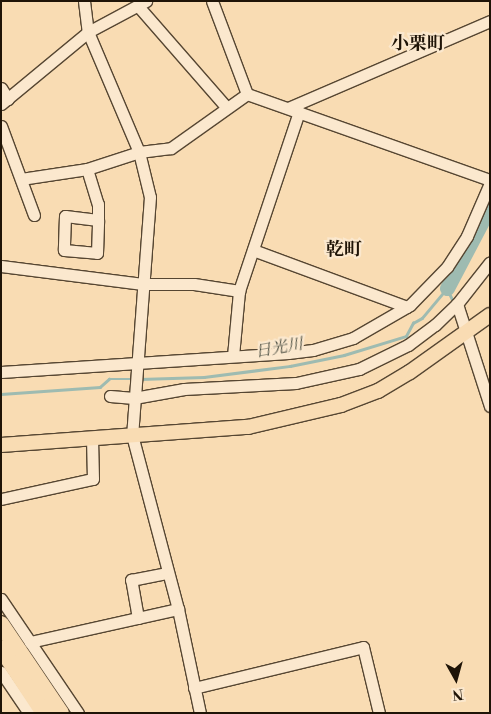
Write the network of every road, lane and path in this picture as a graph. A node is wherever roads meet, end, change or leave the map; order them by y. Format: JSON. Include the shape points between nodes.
{"nodes":[{"id":1,"x":84,"y":1,"type":"edge"},
{"id":2,"x":212,"y":1,"type":"edge"},
{"id":3,"x":142,"y":4,"type":"edge"},
{"id":4,"x":490,"y":21,"type":"edge"},
{"id":5,"x":88,"y":32,"type":"junction"},
{"id":6,"x":1,"y":88,"type":"edge"},
{"id":7,"x":247,"y":94,"type":"junction"},
{"id":8,"x":5,"y":102,"type":"edge"},
{"id":9,"x":226,"y":108,"type":"junction"},
{"id":10,"x":288,"y":108,"type":"junction"},
{"id":11,"x":300,"y":112,"type":"junction"},
{"id":12,"x":1,"y":126,"type":"edge"},
{"id":13,"x":140,"y":152,"type":"junction"},
{"id":14,"x":87,"y":169,"type":"junction"},
{"id":15,"x":21,"y":180,"type":"junction"},
{"id":16,"x":490,"y":181,"type":"edge"},
{"id":17,"x":34,"y":215,"type":"dead end"},
{"id":18,"x":98,"y":220,"type":"dead end"},
{"id":19,"x":253,"y":250,"type":"junction"},
{"id":20,"x":490,"y":262,"type":"edge"},
{"id":21,"x":1,"y":266,"type":"edge"},
{"id":22,"x":143,"y":284,"type":"junction"},
{"id":23,"x":239,"y":291,"type":"junction"},
{"id":24,"x":457,"y":304,"type":"junction"},
{"id":25,"x":407,"y":307,"type":"junction"},
{"id":26,"x":490,"y":315,"type":"edge"},
{"id":27,"x":468,"y":331,"type":"junction"},
{"id":28,"x":233,"y":356,"type":"junction"},
{"id":29,"x":137,"y":366,"type":"junction"},
{"id":30,"x":1,"y":372,"type":"edge"},
{"id":31,"x":110,"y":396,"type":"dead end"},
{"id":32,"x":134,"y":396,"type":"junction"},
{"id":33,"x":490,"y":406,"type":"edge"},
{"id":34,"x":132,"y":435,"type":"junction"},
{"id":35,"x":92,"y":438,"type":"junction"},
{"id":36,"x":1,"y":445,"type":"edge"},
{"id":37,"x":1,"y":498,"type":"edge"},
{"id":38,"x":167,"y":573,"type":"junction"},
{"id":39,"x":1,"y":599,"type":"edge"},
{"id":40,"x":178,"y":609,"type":"junction"},
{"id":41,"x":138,"y":618,"type":"junction"},
{"id":42,"x":1,"y":624,"type":"edge"},
{"id":43,"x":30,"y":642,"type":"junction"},
{"id":44,"x":1,"y":648,"type":"edge"},
{"id":45,"x":1,"y":672,"type":"edge"},
{"id":46,"x":194,"y":688,"type":"junction"},
{"id":47,"x":377,"y":712,"type":"edge"},
{"id":48,"x":29,"y":713,"type":"edge"},
{"id":49,"x":44,"y":713,"type":"edge"},
{"id":50,"x":61,"y":713,"type":"edge"},
{"id":51,"x":78,"y":713,"type":"edge"},
{"id":52,"x":200,"y":713,"type":"edge"}],
"edges":[{"from":1,"to":5,"type":"street"},
{"from":2,"to":7,"type":"street"},
{"from":3,"to":5,"type":"street"},
{"from":3,"to":9,"type":"street"},
{"from":4,"to":10,"type":"street"},
{"from":5,"to":8,"type":"street"},
{"from":5,"to":13,"type":"street"},
{"from":6,"to":8,"type":"street"},
{"from":7,"to":9,"type":"street"},
{"from":7,"to":10,"type":"street"},
{"from":9,"to":13,"type":"street","via":[[172,148]]},
{"from":10,"to":11,"type":"street"},
{"from":11,"to":16,"type":"street"},
{"from":11,"to":19,"type":"street"},
{"from":12,"to":15,"type":"street"},
{"from":13,"to":14,"type":"street"},
{"from":13,"to":22,"type":"street","via":[[150,197]]},
{"from":14,"to":15,"type":"street"},
{"from":14,"to":18,"type":"street","via":[[98,204]]},
{"from":15,"to":17,"type":"street"},
{"from":16,"to":25,"type":"street","via":[[456,255]]},
{"from":19,"to":23,"type":"street"},
{"from":19,"to":25,"type":"street"},
{"from":20,"to":24,"type":"street"},
{"from":21,"to":22,"type":"street"},
{"from":22,"to":23,"type":"street","via":[[194,284]]},
{"from":22,"to":29,"type":"street"},
{"from":23,"to":28,"type":"street"},
{"from":24,"to":27,"type":"street"},
{"from":24,"to":32,"type":"street","via":[[408,345],[359,369],[331,377]]},
{"from":25,"to":28,"type":"street","via":[[375,328],[337,344],[288,353]]},
{"from":26,"to":27,"type":"main road"},
{"from":27,"to":33,"type":"street"},
{"from":27,"to":34,"type":"main road","via":[[402,377],[341,406],[271,424]]},
{"from":28,"to":29,"type":"street"},
{"from":29,"to":30,"type":"street"},
{"from":29,"to":32,"type":"street"},
{"from":31,"to":32,"type":"street"},
{"from":32,"to":34,"type":"street"},
{"from":34,"to":35,"type":"main road"},
{"from":34,"to":38,"type":"street"},
{"from":35,"to":36,"type":"main road"},
{"from":35,"to":37,"type":"street","via":[[92,478]]},
{"from":38,"to":40,"type":"street"},
{"from":38,"to":41,"type":"street","via":[[131,580]]},
{"from":39,"to":43,"type":"street"},
{"from":40,"to":41,"type":"street"},
{"from":40,"to":46,"type":"street"},
{"from":41,"to":43,"type":"street"},
{"from":42,"to":50,"type":"highway"},
{"from":43,"to":51,"type":"street"},
{"from":44,"to":49,"type":"highway"},
{"from":45,"to":48,"type":"street"},
{"from":46,"to":47,"type":"street","via":[[363,647]]},
{"from":46,"to":52,"type":"street"}]}
